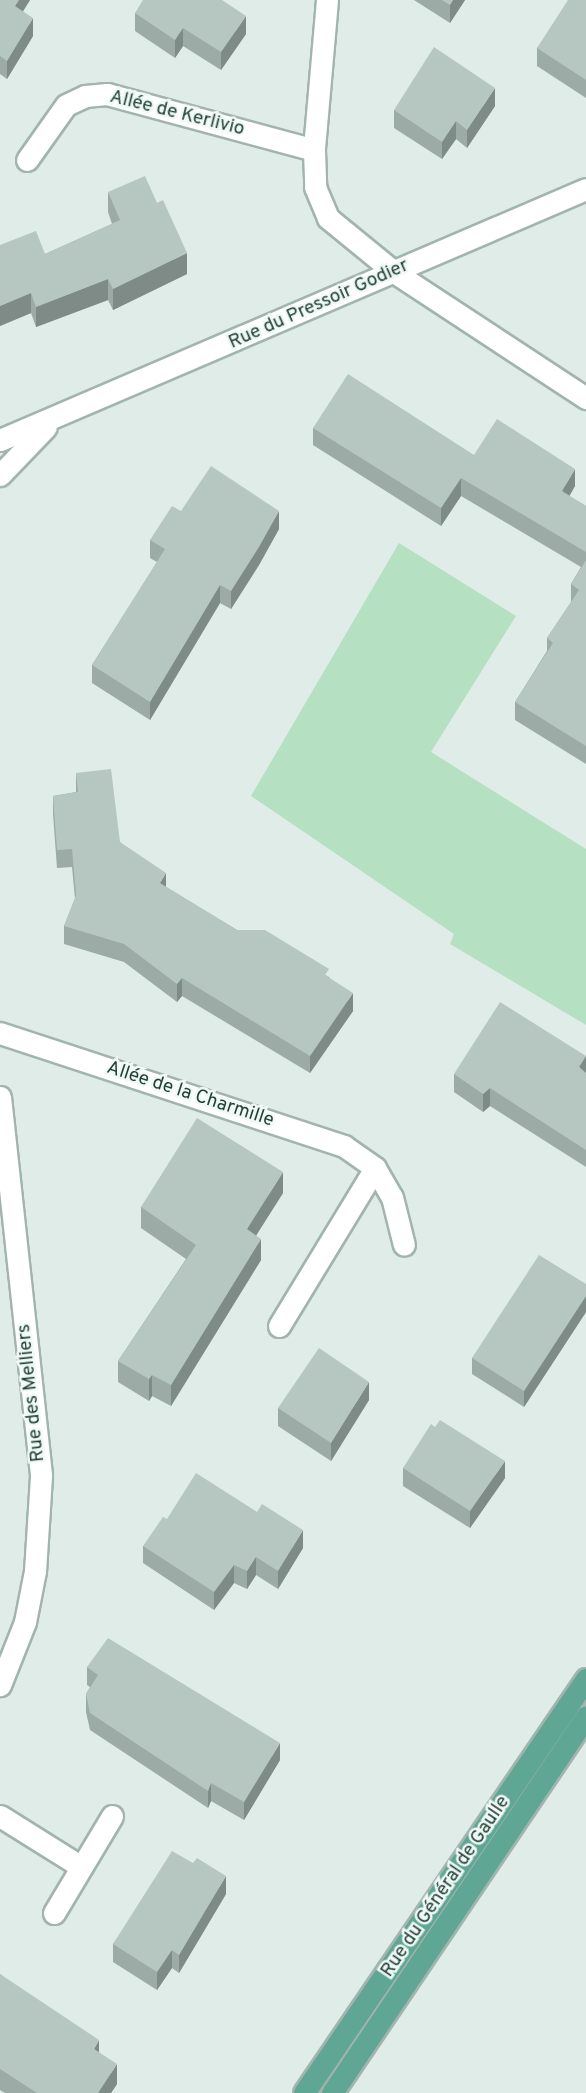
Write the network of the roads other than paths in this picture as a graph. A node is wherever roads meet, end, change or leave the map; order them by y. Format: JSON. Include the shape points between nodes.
{"nodes":[{"id":1,"x":327,"y":0,"type":"edge"},
{"id":2,"x":314,"y":150,"type":"junction"},
{"id":3,"x":27,"y":160,"type":"dead end"},
{"id":4,"x":586,"y":188,"type":"edge"},
{"id":5,"x":394,"y":272,"type":"junction"},
{"id":6,"x":586,"y":398,"type":"edge"},
{"id":7,"x":53,"y":421,"type":"junction"},
{"id":8,"x":0,"y":440,"type":"edge"},
{"id":9,"x":0,"y":475,"type":"edge"},
{"id":10,"x":0,"y":1033,"type":"edge"},
{"id":11,"x":0,"y":1097,"type":"edge"},
{"id":12,"x":375,"y":1168,"type":"junction"},
{"id":13,"x":404,"y":1245,"type":"dead end"},
{"id":14,"x":279,"y":1326,"type":"dead end"},
{"id":15,"x":586,"y":1679,"type":"edge"},
{"id":16,"x":0,"y":1685,"type":"edge"},
{"id":17,"x":586,"y":1717,"type":"edge"},
{"id":18,"x":0,"y":1816,"type":"edge"},
{"id":19,"x":112,"y":1816,"type":"dead end"},
{"id":20,"x":80,"y":1866,"type":"junction"},
{"id":21,"x":54,"y":1913,"type":"dead end"},
{"id":22,"x":304,"y":2093,"type":"edge"},
{"id":23,"x":332,"y":2093,"type":"edge"}],
"edges":[{"from":1,"to":2,"type":"street"},
{"from":2,"to":3,"type":"street","name":"Allée de Kerlivio","via":[[107,94],[85,96],[66,105]]},
{"from":2,"to":5,"type":"street","via":[[315,187],[328,218]]},
{"from":4,"to":5,"type":"street","name":"Rue du Pressoir Godier"},
{"from":5,"to":6,"type":"street"},
{"from":5,"to":7,"type":"street","name":"Rue du Pressoir Godier"},
{"from":7,"to":8,"type":"street","name":"Rue du Pressoir Godier"},
{"from":7,"to":9,"type":"street","name":"Rue du Pressoir Godier"},
{"from":10,"to":12,"type":"street","name":"Allée de la Charmille","via":[[344,1146]]},
{"from":11,"to":16,"type":"street","name":"Rue des Melliers","via":[[41,1476],[35,1571],[25,1622]]},
{"from":12,"to":13,"type":"street","name":"Allée de la Charmille","via":[[392,1197]]},
{"from":12,"to":14,"type":"street"},
{"from":15,"to":22,"type":"main road","name":"Rue du Général de Gaulle"},
{"from":17,"to":23,"type":"main road","name":"Rue du Général de Gaulle"},
{"from":18,"to":20,"type":"street"},
{"from":19,"to":20,"type":"street"},
{"from":20,"to":21,"type":"street"}]}
